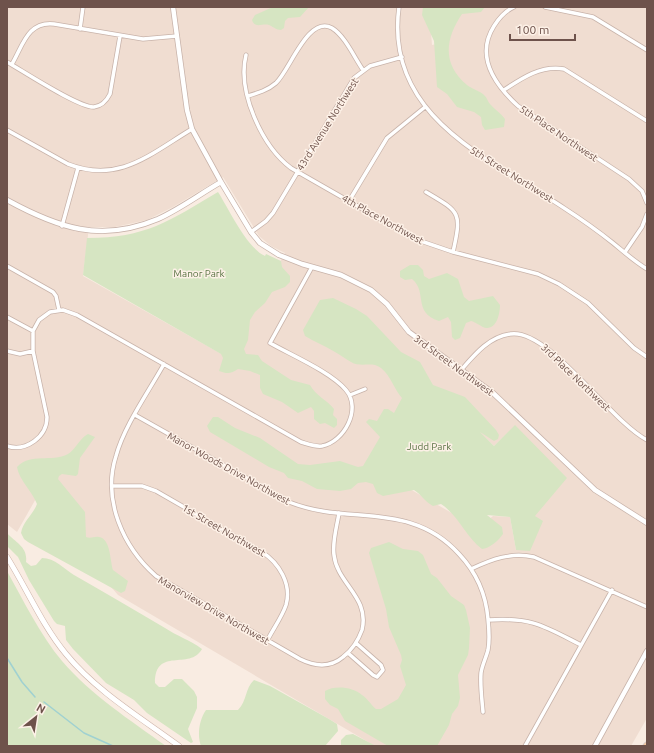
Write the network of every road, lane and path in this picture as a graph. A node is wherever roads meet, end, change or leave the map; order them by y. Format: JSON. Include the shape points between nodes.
{"nodes":[{"id":1,"x":84,"y":7,"type":"edge"},
{"id":2,"x":173,"y":7,"type":"edge"},
{"id":3,"x":399,"y":7,"type":"edge"},
{"id":4,"x":514,"y":7,"type":"edge"},
{"id":5,"x":545,"y":7,"type":"edge"},
{"id":6,"x":80,"y":29,"type":"junction"},
{"id":7,"x":120,"y":36,"type":"junction"},
{"id":8,"x":177,"y":36,"type":"junction"},
{"id":9,"x":647,"y":50,"type":"edge"},
{"id":10,"x":246,"y":55,"type":"dead end"},
{"id":11,"x":402,"y":57,"type":"junction"},
{"id":12,"x":7,"y":62,"type":"edge"},
{"id":13,"x":12,"y":64,"type":"junction"},
{"id":14,"x":363,"y":70,"type":"junction"},
{"id":15,"x":504,"y":90,"type":"junction"},
{"id":16,"x":248,"y":96,"type":"junction"},
{"id":17,"x":425,"y":107,"type":"junction"},
{"id":18,"x":647,"y":121,"type":"edge"},
{"id":19,"x":192,"y":129,"type":"junction"},
{"id":20,"x":7,"y":130,"type":"edge"},
{"id":21,"x":78,"y":168,"type":"junction"},
{"id":22,"x":297,"y":172,"type":"junction"},
{"id":23,"x":221,"y":182,"type":"junction"},
{"id":24,"x":426,"y":192,"type":"dead end"},
{"id":25,"x":7,"y":200,"type":"edge"},
{"id":26,"x":349,"y":201,"type":"junction"},
{"id":27,"x":647,"y":203,"type":"edge"},
{"id":28,"x":647,"y":214,"type":"edge"},
{"id":29,"x":62,"y":226,"type":"junction"},
{"id":30,"x":251,"y":232,"type":"junction"},
{"id":31,"x":453,"y":252,"type":"junction"},
{"id":32,"x":625,"y":252,"type":"junction"},
{"id":33,"x":7,"y":266,"type":"edge"},
{"id":34,"x":312,"y":267,"type":"junction"},
{"id":35,"x":647,"y":269,"type":"edge"},
{"id":36,"x":59,"y":310,"type":"junction"},
{"id":37,"x":7,"y":317,"type":"edge"},
{"id":38,"x":33,"y":331,"type":"junction"},
{"id":39,"x":7,"y":350,"type":"edge"},
{"id":40,"x":33,"y":351,"type":"junction"},
{"id":41,"x":647,"y":357,"type":"edge"},
{"id":42,"x":164,"y":364,"type":"junction"},
{"id":43,"x":462,"y":369,"type":"junction"},
{"id":44,"x":365,"y":388,"type":"dead end"},
{"id":45,"x":350,"y":395,"type":"junction"},
{"id":46,"x":135,"y":416,"type":"junction"},
{"id":47,"x":647,"y":440,"type":"edge"},
{"id":48,"x":7,"y":446,"type":"edge"},
{"id":49,"x":113,"y":486,"type":"junction"},
{"id":50,"x":339,"y":513,"type":"junction"},
{"id":51,"x":647,"y":523,"type":"edge"},
{"id":52,"x":7,"y":557,"type":"edge"},
{"id":53,"x":471,"y":569,"type":"junction"},
{"id":54,"x":612,"y":590,"type":"junction"},
{"id":55,"x":647,"y":607,"type":"edge"},
{"id":56,"x":488,"y":620,"type":"junction"},
{"id":57,"x":267,"y":641,"type":"junction"},
{"id":58,"x":356,"y":643,"type":"junction"},
{"id":59,"x":581,"y":645,"type":"junction"},
{"id":60,"x":647,"y":651,"type":"edge"},
{"id":61,"x":348,"y":653,"type":"junction"},
{"id":62,"x":483,"y":712,"type":"dead end"},
{"id":63,"x":179,"y":746,"type":"edge"},
{"id":64,"x":525,"y":746,"type":"edge"},
{"id":65,"x":594,"y":746,"type":"edge"}],
"edges":[{"from":1,"to":6,"type":"street"},
{"from":2,"to":8,"type":"street","name":"3rd Street Northwest"},
{"from":3,"to":11,"type":"street","via":[[398,34]]},
{"from":4,"to":15,"type":"street","name":"5th Place Northwest","via":[[501,16],[488,40],[487,61]]},
{"from":5,"to":9,"type":"street","via":[[592,17]]},
{"from":6,"to":7,"type":"street"},
{"from":6,"to":13,"type":"street","via":[[47,24],[34,27]]},
{"from":7,"to":8,"type":"street","via":[[151,39]]},
{"from":7,"to":13,"type":"street","via":[[110,94],[106,101],[97,106],[82,104]]},
{"from":8,"to":19,"type":"street","name":"3rd Street Northwest"},
{"from":10,"to":16,"type":"street","name":"4th Place Northwest","via":[[244,67]]},
{"from":11,"to":14,"type":"street","name":"43rd Avenue Northwest","via":[[377,62]]},
{"from":11,"to":17,"type":"street","name":"5th Street Northwest","via":[[412,86]]},
{"from":12,"to":13,"type":"street"},
{"from":14,"to":16,"type":"street","via":[[336,32],[318,26],[306,36],[286,72],[276,83],[264,91]]},
{"from":14,"to":22,"type":"street","name":"43rd Avenue Northwest","via":[[345,90]]},
{"from":15,"to":18,"type":"street","via":[[537,71],[550,68],[564,69]]},
{"from":15,"to":27,"type":"street","name":"5th Place Northwest","via":[[523,110],[629,179],[642,191]]},
{"from":16,"to":22,"type":"street","name":"4th Place Northwest","via":[[255,120],[275,152]]},
{"from":17,"to":26,"type":"street","via":[[388,138]]},
{"from":17,"to":32,"type":"street","name":"5th Street Northwest","via":[[462,143],[567,209]]},
{"from":19,"to":21,"type":"street","via":[[124,168],[96,171]]},
{"from":19,"to":23,"type":"street","name":"3rd Street Northwest"},
{"from":20,"to":21,"type":"street"},
{"from":21,"to":29,"type":"street"},
{"from":22,"to":26,"type":"street","name":"4th Place Northwest"},
{"from":22,"to":30,"type":"street","name":"43rd Avenue Northwest","via":[[270,217]]},
{"from":23,"to":29,"type":"street","via":[[171,212],[146,223],[104,231]]},
{"from":23,"to":30,"type":"street","name":"3rd Street Northwest"},
{"from":24,"to":31,"type":"street","via":[[450,206],[457,216],[458,226]]},
{"from":25,"to":29,"type":"street","via":[[42,219]]},
{"from":26,"to":31,"type":"street","name":"4th Place Northwest","via":[[415,239]]},
{"from":28,"to":32,"type":"street","via":[[642,227]]},
{"from":30,"to":34,"type":"street","name":"3rd Street Northwest","via":[[260,243],[271,250]]},
{"from":31,"to":41,"type":"street","name":"4th Place Northwest","via":[[538,274],[559,284],[588,303],[634,348]]},
{"from":32,"to":35,"type":"street","name":"5th Street Northwest"},
{"from":33,"to":36,"type":"street","via":[[53,292]]},
{"from":34,"to":43,"type":"street","name":"3rd Street Northwest","via":[[340,275],[371,290],[387,304],[416,338]]},
{"from":34,"to":45,"type":"street","via":[[270,343],[334,379]]},
{"from":36,"to":38,"type":"street","via":[[42,317]]},
{"from":36,"to":42,"type":"street","via":[[71,312]]},
{"from":37,"to":38,"type":"street"},
{"from":38,"to":40,"type":"street"},
{"from":39,"to":40,"type":"street","via":[[20,354]]},
{"from":40,"to":48,"type":"street","via":[[47,422],[40,436],[32,443],[18,448]]},
{"from":42,"to":45,"type":"street","via":[[306,443],[317,446],[330,443],[345,429],[352,412]]},
{"from":42,"to":46,"type":"street","name":"Manorview Drive Northwest"},
{"from":43,"to":47,"type":"street","name":"3rd Place Northwest","via":[[482,347],[496,338],[511,333],[528,336],[549,349],[624,425]]},
{"from":43,"to":51,"type":"street","name":"3rd Street Northwest","via":[[511,409],[595,490]]},
{"from":44,"to":45,"type":"street"},
{"from":46,"to":49,"type":"street","name":"Manorview Drive Northwest","via":[[115,456]]},
{"from":46,"to":50,"type":"street","name":"Manor Woods Drive Northwest","via":[[281,498],[308,508]]},
{"from":49,"to":57,"type":"street","name":"Manorview Drive Northwest","via":[[115,510],[122,531],[133,551],[148,569],[165,582]]},
{"from":49,"to":57,"type":"street","name":"1st Street Northwest","via":[[142,486],[156,491],[275,562],[284,579],[287,598],[284,611]]},
{"from":50,"to":53,"type":"street","name":"Manor Woods Drive Northwest","via":[[393,518],[421,526],[451,545]]},
{"from":50,"to":58,"type":"street","name":"Manorview Drive Northwest","via":[[335,560],[363,611],[362,628]]},
{"from":52,"to":63,"type":"main road","via":[[50,632],[77,666],[103,690]]},
{"from":53,"to":54,"type":"street","via":[[499,557],[525,555],[557,565]]},
{"from":53,"to":56,"type":"street","name":"Manor Woods Drive Northwest","via":[[481,588]]},
{"from":54,"to":55,"type":"street"},
{"from":54,"to":59,"type":"street"},
{"from":56,"to":59,"type":"street","via":[[528,621]]},
{"from":56,"to":62,"type":"street","name":"Manor Woods Drive Northwest","via":[[488,647],[481,680]]},
{"from":57,"to":61,"type":"street","name":"Manorview Drive Northwest","via":[[300,659],[316,664],[335,662]]},
{"from":58,"to":61,"type":"street","name":"Manorview Drive Northwest"},
{"from":58,"to":61,"type":"street","via":[[381,665],[382,674],[377,677],[373,675]]},
{"from":59,"to":64,"type":"street"},
{"from":60,"to":65,"type":"street"}]}
